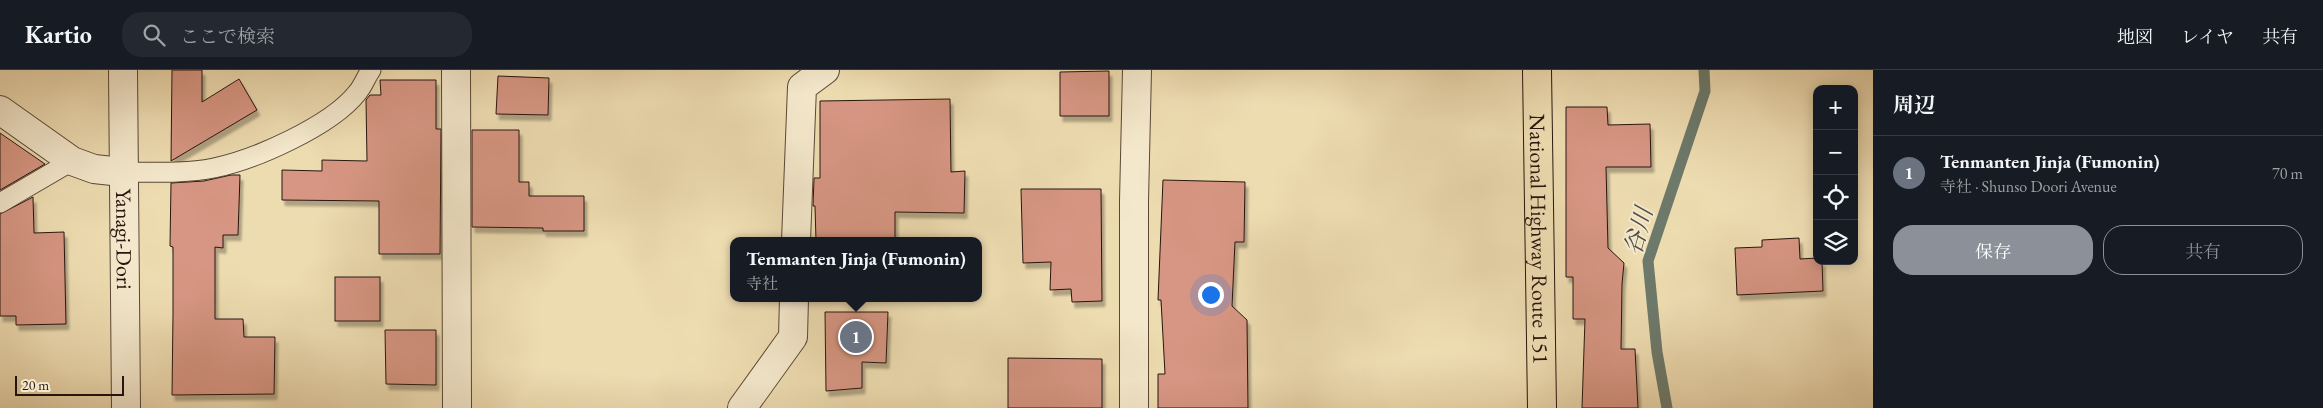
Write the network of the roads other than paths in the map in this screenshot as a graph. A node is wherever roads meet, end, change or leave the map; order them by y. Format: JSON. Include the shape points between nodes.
{"nodes":[{"id":1,"x":123,"y":70,"type":"edge"},
{"id":2,"x":371,"y":70,"type":"edge"},
{"id":3,"x":456,"y":70,"type":"edge"},
{"id":4,"x":825,"y":70,"type":"edge"},
{"id":5,"x":1137,"y":70,"type":"edge"},
{"id":6,"x":1537,"y":70,"type":"edge"},
{"id":7,"x":0,"y":110,"type":"edge"},
{"id":8,"x":72,"y":161,"type":"junction"},
{"id":9,"x":122,"y":172,"type":"junction"},
{"id":10,"x":0,"y":203,"type":"edge"},
{"id":11,"x":796,"y":237,"type":"edge"},
{"id":12,"x":794,"y":302,"type":"edge"},
{"id":13,"x":126,"y":408,"type":"edge"},
{"id":14,"x":457,"y":408,"type":"edge"},
{"id":15,"x":742,"y":408,"type":"edge"},
{"id":16,"x":1134,"y":408,"type":"edge"},
{"id":17,"x":1542,"y":408,"type":"edge"}],
"edges":[{"from":1,"to":9,"type":"street","name":"Yanagi-Dori"},
{"from":2,"to":9,"type":"lane","via":[[357,93],[337,112],[264,152],[213,168]]},
{"from":3,"to":14,"type":"street"},
{"from":4,"to":11,"type":"street","via":[[802,87]]},
{"from":5,"to":16,"type":"street"},
{"from":6,"to":17,"type":"highway","name":"National Highway Route 151"},
{"from":7,"to":8,"type":"street"},
{"from":8,"to":9,"type":"street","via":[[94,169]]},
{"from":8,"to":10,"type":"lane"},
{"from":9,"to":13,"type":"street","name":"Yanagi-Dori"},
{"from":12,"to":15,"type":"street","via":[[793,337]]}]}
